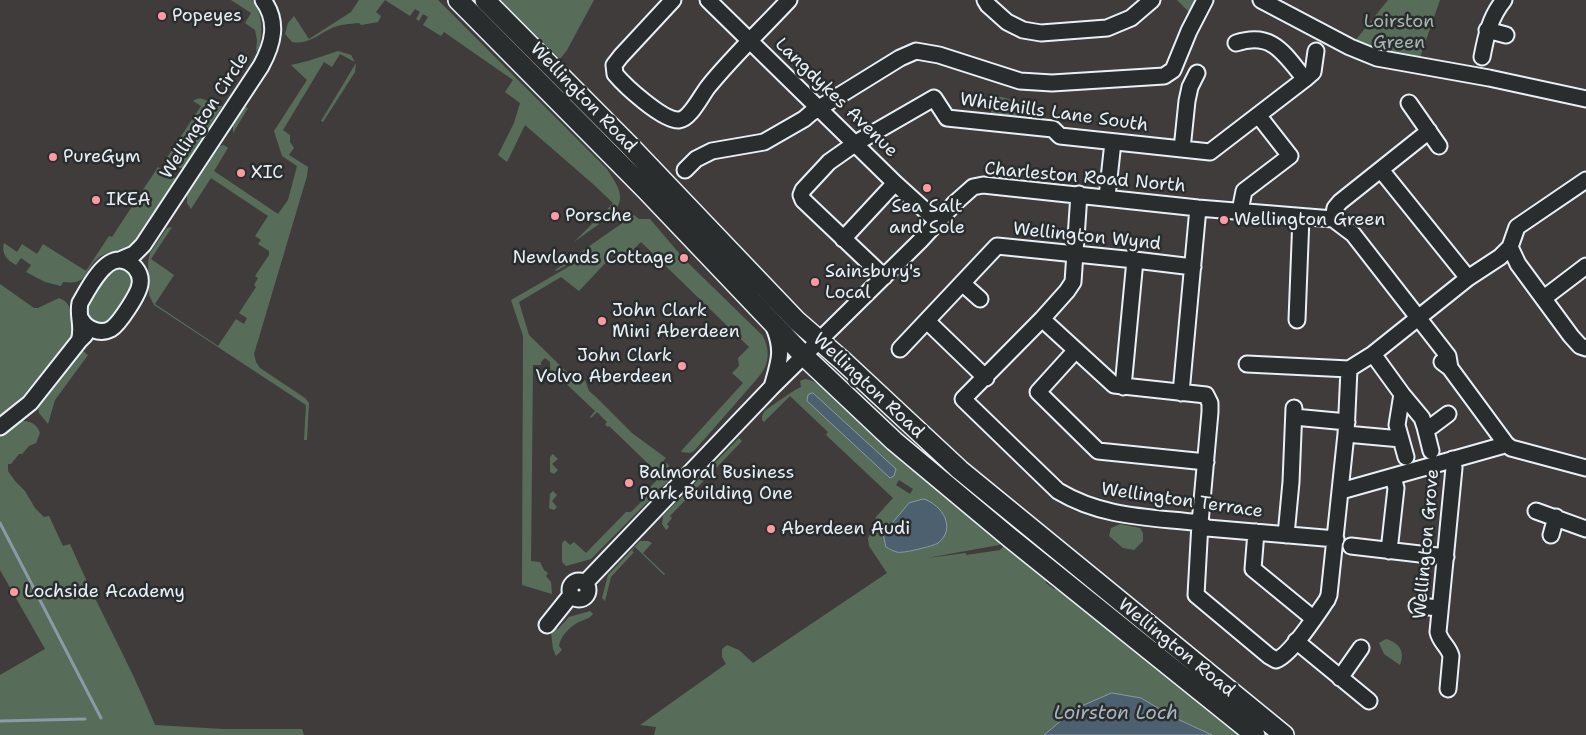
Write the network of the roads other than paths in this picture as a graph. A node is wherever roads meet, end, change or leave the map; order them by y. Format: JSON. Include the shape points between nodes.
{"nodes":[{"id":1,"x":263,"y":0,"type":"edge"},
{"id":2,"x":458,"y":0,"type":"edge"},
{"id":3,"x":485,"y":0,"type":"edge"},
{"id":4,"x":673,"y":0,"type":"edge"},
{"id":5,"x":708,"y":0,"type":"edge"},
{"id":6,"x":789,"y":0,"type":"edge"},
{"id":7,"x":986,"y":0,"type":"edge"},
{"id":8,"x":1152,"y":0,"type":"edge"},
{"id":9,"x":1205,"y":0,"type":"edge"},
{"id":10,"x":1261,"y":0,"type":"edge"},
{"id":11,"x":1504,"y":0,"type":"edge"},
{"id":12,"x":1487,"y":30,"type":"junction"},
{"id":13,"x":1506,"y":35,"type":"dead end"},
{"id":14,"x":750,"y":41,"type":"junction"},
{"id":15,"x":1236,"y":43,"type":"dead end"},
{"id":16,"x":1316,"y":51,"type":"dead end"},
{"id":17,"x":1482,"y":57,"type":"dead end"},
{"id":18,"x":1197,"y":73,"type":"dead end"},
{"id":19,"x":1305,"y":80,"type":"junction"},
{"id":20,"x":1586,"y":99,"type":"edge"},
{"id":21,"x":1409,"y":103,"type":"dead end"},
{"id":22,"x":819,"y":108,"type":"junction"},
{"id":23,"x":1258,"y":115,"type":"junction"},
{"id":24,"x":1429,"y":131,"type":"junction"},
{"id":25,"x":1113,"y":142,"type":"junction"},
{"id":26,"x":856,"y":143,"type":"junction"},
{"id":27,"x":1439,"y":146,"type":"dead end"},
{"id":28,"x":1182,"y":149,"type":"junction"},
{"id":29,"x":685,"y":170,"type":"dead end"},
{"id":30,"x":1381,"y":170,"type":"junction"},
{"id":31,"x":1586,"y":180,"type":"edge"},
{"id":32,"x":895,"y":183,"type":"junction"},
{"id":33,"x":1079,"y":194,"type":"junction"},
{"id":34,"x":1107,"y":197,"type":"junction"},
{"id":35,"x":1198,"y":208,"type":"junction"},
{"id":36,"x":1240,"y":211,"type":"junction"},
{"id":37,"x":1301,"y":217,"type":"junction"},
{"id":38,"x":938,"y":222,"type":"junction"},
{"id":39,"x":1337,"y":222,"type":"junction"},
{"id":40,"x":843,"y":239,"type":"junction"},
{"id":41,"x":143,"y":245,"type":"junction"},
{"id":42,"x":1510,"y":247,"type":"junction"},
{"id":43,"x":1076,"y":255,"type":"junction"},
{"id":44,"x":120,"y":260,"type":"junction"},
{"id":45,"x":1135,"y":260,"type":"junction"},
{"id":46,"x":1586,"y":266,"type":"edge"},
{"id":47,"x":1193,"y":267,"type":"junction"},
{"id":48,"x":138,"y":272,"type":"junction"},
{"id":49,"x":884,"y":277,"type":"junction"},
{"id":50,"x":1468,"y":278,"type":"junction"},
{"id":51,"x":962,"y":283,"type":"junction"},
{"id":52,"x":1544,"y":298,"type":"junction"},
{"id":53,"x":980,"y":299,"type":"dead end"},
{"id":54,"x":81,"y":319,"type":"junction"},
{"id":55,"x":1042,"y":319,"type":"junction"},
{"id":56,"x":1297,"y":320,"type":"dead end"},
{"id":57,"x":927,"y":321,"type":"junction"},
{"id":58,"x":1416,"y":321,"type":"junction"},
{"id":59,"x":773,"y":324,"type":"junction"},
{"id":60,"x":97,"y":331,"type":"junction"},
{"id":61,"x":79,"y":341,"type":"junction"},
{"id":62,"x":820,"y":341,"type":"junction"},
{"id":63,"x":1586,"y":348,"type":"edge"},
{"id":64,"x":900,"y":349,"type":"dead end"},
{"id":65,"x":1076,"y":350,"type":"junction"},
{"id":66,"x":1373,"y":354,"type":"junction"},
{"id":67,"x":804,"y":356,"type":"junction"},
{"id":68,"x":1247,"y":364,"type":"dead end"},
{"id":69,"x":1349,"y":369,"type":"junction"},
{"id":70,"x":986,"y":378,"type":"junction"},
{"id":71,"x":1123,"y":387,"type":"junction"},
{"id":72,"x":771,"y":388,"type":"junction"},
{"id":73,"x":1181,"y":392,"type":"junction"},
{"id":74,"x":1402,"y":394,"type":"junction"},
{"id":75,"x":1448,"y":414,"type":"dead end"},
{"id":76,"x":0,"y":427,"type":"edge"},
{"id":77,"x":1346,"y":428,"type":"junction"},
{"id":78,"x":1425,"y":428,"type":"junction"},
{"id":79,"x":1401,"y":439,"type":"junction"},
{"id":80,"x":1506,"y":444,"type":"junction"},
{"id":81,"x":1431,"y":451,"type":"dead end"},
{"id":82,"x":1406,"y":457,"type":"dead end"},
{"id":83,"x":1453,"y":459,"type":"junction"},
{"id":84,"x":1206,"y":462,"type":"junction"},
{"id":85,"x":1586,"y":468,"type":"edge"},
{"id":86,"x":1393,"y":477,"type":"junction"},
{"id":87,"x":1341,"y":491,"type":"junction"},
{"id":88,"x":1536,"y":511,"type":"dead end"},
{"id":89,"x":1556,"y":517,"type":"junction"},
{"id":90,"x":1200,"y":523,"type":"junction"},
{"id":91,"x":1586,"y":529,"type":"edge"},
{"id":92,"x":1256,"y":532,"type":"junction"},
{"id":93,"x":1286,"y":535,"type":"junction"},
{"id":94,"x":1551,"y":535,"type":"dead end"},
{"id":95,"x":1336,"y":539,"type":"junction"},
{"id":96,"x":1351,"y":546,"type":"dead end"},
{"id":97,"x":1389,"y":551,"type":"junction"},
{"id":98,"x":1446,"y":557,"type":"junction"},
{"id":99,"x":1417,"y":606,"type":"dead end"},
{"id":100,"x":1440,"y":608,"type":"junction"},
{"id":101,"x":1314,"y":619,"type":"junction"},
{"id":102,"x":547,"y":625,"type":"dead end"},
{"id":103,"x":1296,"y":641,"type":"junction"},
{"id":104,"x":1361,"y":648,"type":"dead end"},
{"id":105,"x":1340,"y":678,"type":"junction"},
{"id":106,"x":1448,"y":689,"type":"dead end"},
{"id":107,"x":1368,"y":700,"type":"dead end"},
{"id":108,"x":1255,"y":735,"type":"edge"},
{"id":109,"x":1284,"y":735,"type":"edge"}],
"edges":[{"from":1,"to":41,"type":"street","name":"Wellington Circle","via":[[270,10],[273,25],[266,57]]},
{"from":2,"to":59,"type":"main road","name":"Wellington Road"},
{"from":3,"to":62,"type":"main road","name":"Wellington Road"},
{"from":4,"to":14,"type":"street","via":[[614,65],[619,79],[662,114],[676,120],[687,117],[708,86]]},
{"from":5,"to":14,"type":"street","name":"Langdykes Avenue"},
{"from":6,"to":14,"type":"street"},
{"from":7,"to":8,"type":"street","via":[[1006,22],[1023,30],[1041,33],[1107,28],[1131,18]]},
{"from":9,"to":22,"type":"street","via":[[1173,70],[1164,76],[1020,82],[939,55],[916,51]]},
{"from":10,"to":20,"type":"street","via":[[1377,58]]},
{"from":11,"to":12,"type":"street"},
{"from":12,"to":13,"type":"street"},
{"from":12,"to":17,"type":"street"},
{"from":14,"to":22,"type":"street","name":"Langdykes Avenue"},
{"from":15,"to":19,"type":"street","via":[[1254,39],[1270,43]]},
{"from":16,"to":19,"type":"street","via":[[1313,72]]},
{"from":18,"to":28,"type":"street","via":[[1186,101]]},
{"from":19,"to":23,"type":"street"},
{"from":21,"to":24,"type":"street"},
{"from":22,"to":26,"type":"street","name":"Langdykes Avenue"},
{"from":22,"to":29,"type":"street","via":[[764,142],[712,151],[696,159]]},
{"from":23,"to":28,"type":"street","name":"Whitehills Lane South","via":[[1210,152]]},
{"from":23,"to":36,"type":"street","via":[[1290,156],[1244,191]]},
{"from":24,"to":27,"type":"street"},
{"from":24,"to":30,"type":"street"},
{"from":25,"to":26,"type":"street","name":"Whitehills Lane South","via":[[1060,136],[1053,129],[947,118],[934,98]]},
{"from":25,"to":28,"type":"street","name":"Whitehills Lane South"},
{"from":25,"to":34,"type":"street"},
{"from":26,"to":32,"type":"street","name":"Langdykes Avenue"},
{"from":26,"to":40,"type":"street","via":[[829,162],[801,195]]},
{"from":30,"to":39,"type":"street","via":[[1340,202],[1335,208]]},
{"from":30,"to":50,"type":"street"},
{"from":31,"to":42,"type":"street","via":[[1517,227]]},
{"from":32,"to":38,"type":"street","name":"Langdykes Avenue"},
{"from":32,"to":40,"type":"street"},
{"from":33,"to":34,"type":"street","name":"Charleston Road North"},
{"from":33,"to":38,"type":"street","name":"Charleston Road North","via":[[982,185],[972,187]]},
{"from":33,"to":43,"type":"street","name":"Wellington Terrace"},
{"from":34,"to":35,"type":"street","name":"Charleston Road North"},
{"from":35,"to":36,"type":"street","name":"Charleston Road North"},
{"from":35,"to":47,"type":"street"},
{"from":36,"to":37,"type":"street","name":"Charleston Road North"},
{"from":37,"to":39,"type":"street","name":"Charleston Road North"},
{"from":37,"to":56,"type":"street"},
{"from":38,"to":49,"type":"street","name":"Charleston Road North"},
{"from":39,"to":58,"type":"street","via":[[1345,239]]},
{"from":40,"to":49,"type":"street"},
{"from":41,"to":44,"type":"street","name":"Wellington Circle","via":[[134,254]]},
{"from":41,"to":48,"type":"street","name":"Wellington Circle"},
{"from":42,"to":50,"type":"street"},
{"from":42,"to":52,"type":"street","via":[[1518,264]]},
{"from":43,"to":45,"type":"street","name":"Wellington Wynd"},
{"from":43,"to":51,"type":"street","name":"Wellington Wynd","via":[[997,246]]},
{"from":43,"to":55,"type":"street","name":"Wellington Terrace","via":[[1073,282]]},
{"from":44,"to":48,"type":"street","via":[[130,263]]},
{"from":44,"to":54,"type":"street","via":[[102,269],[80,303]]},
{"from":45,"to":47,"type":"street","name":"Wellington Wynd"},
{"from":45,"to":71,"type":"street"},
{"from":46,"to":52,"type":"street"},
{"from":47,"to":73,"type":"street"},
{"from":48,"to":60,"type":"street","via":[[139,287],[124,314],[110,330]]},
{"from":49,"to":62,"type":"street","name":"Charleston Road North"},
{"from":50,"to":58,"type":"street"},
{"from":51,"to":53,"type":"street"},
{"from":51,"to":57,"type":"street"},
{"from":52,"to":63,"type":"street","via":[[1571,336]]},
{"from":54,"to":60,"type":"street"},
{"from":54,"to":61,"type":"street"},
{"from":55,"to":65,"type":"street"},
{"from":55,"to":70,"type":"street","name":"Wellington Terrace"},
{"from":57,"to":64,"type":"street"},
{"from":57,"to":70,"type":"street"},
{"from":58,"to":66,"type":"street"},
{"from":58,"to":80,"type":"street","via":[[1437,359],[1450,368]]},
{"from":59,"to":67,"type":"main road","name":"Wellington Road"},
{"from":59,"to":72,"type":"street","via":[[780,350]]},
{"from":60,"to":61,"type":"street"},
{"from":61,"to":76,"type":"street","via":[[30,403]]},
{"from":62,"to":67,"type":"street","name":"Charleston Road North"},
{"from":62,"to":109,"type":"main road","name":"Wellington Road","via":[[960,470]]},
{"from":65,"to":71,"type":"street","via":[[1114,385]]},
{"from":65,"to":84,"type":"street","via":[[1038,392],[1098,451]]},
{"from":66,"to":69,"type":"street"},
{"from":66,"to":74,"type":"street"},
{"from":67,"to":72,"type":"street","name":"Charleston Road North"},
{"from":67,"to":108,"type":"main road","name":"Wellington Road","via":[[926,469]]},
{"from":68,"to":69,"type":"street"},
{"from":69,"to":77,"type":"street"},
{"from":70,"to":90,"type":"street","name":"Wellington Terrace","via":[[964,399],[1058,491],[1074,501],[1111,513]]},
{"from":71,"to":73,"type":"street"},
{"from":72,"to":102,"type":"street","name":"Charleston Road North","via":[[585,582],[586,596],[578,599],[571,595]]},
{"from":73,"to":84,"type":"street","via":[[1206,395],[1210,403]]},
{"from":74,"to":78,"type":"street","via":[[1422,418]]},
{"from":74,"to":79,"type":"street","via":[[1397,425]]},
{"from":75,"to":78,"type":"street"},
{"from":77,"to":79,"type":"street"},
{"from":77,"to":87,"type":"street"},
{"from":77,"to":93,"type":"street","via":[[1294,413]]},
{"from":78,"to":81,"type":"street"},
{"from":79,"to":82,"type":"street"},
{"from":80,"to":83,"type":"street"},
{"from":80,"to":85,"type":"street"},
{"from":83,"to":86,"type":"street"},
{"from":83,"to":98,"type":"street","name":"Wellington Grove"},
{"from":84,"to":90,"type":"street"},
{"from":86,"to":87,"type":"street"},
{"from":86,"to":97,"type":"street","via":[[1396,488]]},
{"from":87,"to":95,"type":"street"},
{"from":88,"to":89,"type":"street"},
{"from":89,"to":91,"type":"street"},
{"from":89,"to":94,"type":"street"},
{"from":90,"to":92,"type":"street","name":"Wellington Terrace","via":[[1208,528]]},
{"from":90,"to":103,"type":"street","via":[[1196,595],[1276,660],[1282,658]]},
{"from":92,"to":93,"type":"street","name":"Wellington Terrace"},
{"from":92,"to":101,"type":"street","via":[[1253,569]]},
{"from":93,"to":95,"type":"street","name":"Wellington Terrace"},
{"from":95,"to":101,"type":"street","via":[[1329,594]]},
{"from":96,"to":97,"type":"street"},
{"from":97,"to":98,"type":"street"},
{"from":98,"to":100,"type":"street","name":"Wellington Grove"},
{"from":99,"to":100,"type":"street"},
{"from":100,"to":106,"type":"street","name":"Wellington Grove","via":[[1438,632],[1451,656]]},
{"from":101,"to":103,"type":"street"},
{"from":103,"to":105,"type":"street"},
{"from":104,"to":105,"type":"street"},
{"from":105,"to":107,"type":"street"}]}
